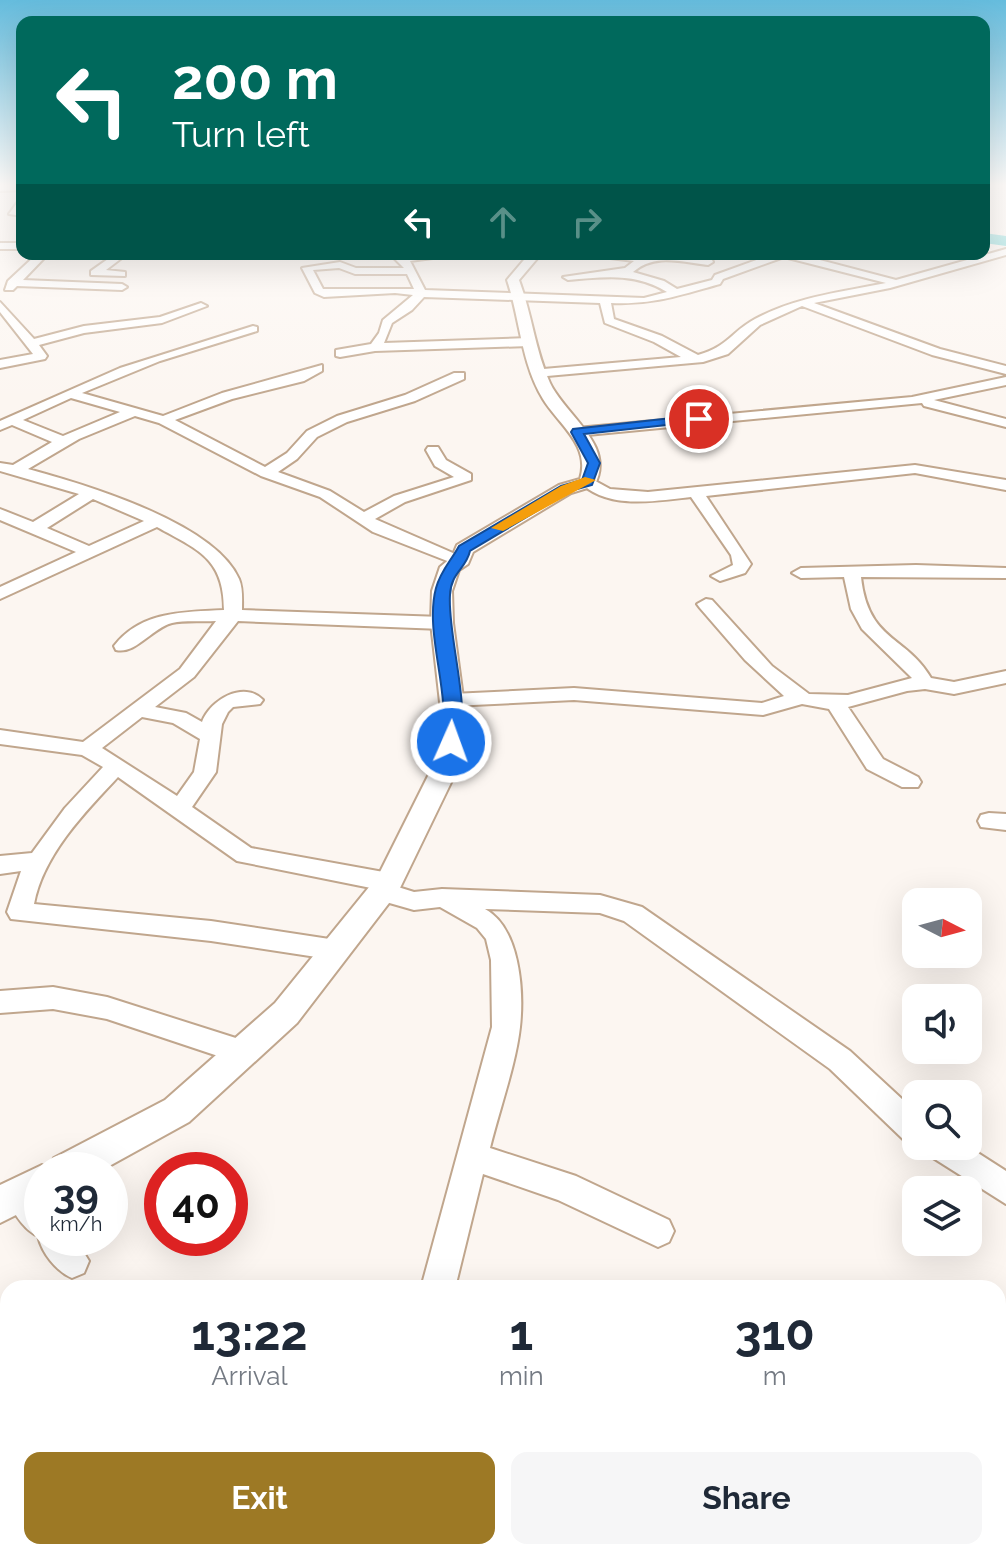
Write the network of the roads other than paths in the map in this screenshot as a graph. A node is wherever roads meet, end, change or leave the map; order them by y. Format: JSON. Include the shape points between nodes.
{"nodes":[{"id":1,"x":36,"y":260,"type":"edge"},
{"id":2,"x":113,"y":260,"type":"edge"},
{"id":3,"x":401,"y":260,"type":"edge"},
{"id":4,"x":529,"y":260,"type":"edge"},
{"id":5,"x":580,"y":260,"type":"edge"},
{"id":6,"x":630,"y":260,"type":"edge"},
{"id":7,"x":648,"y":260,"type":"edge"},
{"id":8,"x":695,"y":260,"type":"edge"},
{"id":9,"x":766,"y":260,"type":"edge"},
{"id":10,"x":807,"y":260,"type":"edge"},
{"id":11,"x":977,"y":260,"type":"edge"},
{"id":12,"x":708,"y":262,"type":"dead end"},
{"id":13,"x":639,"y":263,"type":"junction"},
{"id":14,"x":408,"y":271,"type":"junction"},
{"id":15,"x":621,"y":272,"type":"junction"},
{"id":16,"x":660,"y":273,"type":"dead end"},
{"id":17,"x":129,"y":275,"type":"dead end"},
{"id":18,"x":9,"y":282,"type":"edge"},
{"id":19,"x":897,"y":282,"type":"junction"},
{"id":20,"x":122,"y":287,"type":"dead end"},
{"id":21,"x":421,"y":293,"type":"junction"},
{"id":22,"x":678,"y":293,"type":"junction"},
{"id":23,"x":520,"y":296,"type":"junction"},
{"id":24,"x":0,"y":301,"type":"edge"},
{"id":25,"x":605,"y":301,"type":"junction"},
{"id":26,"x":702,"y":302,"type":"dead end"},
{"id":27,"x":802,"y":302,"type":"junction"},
{"id":28,"x":201,"y":306,"type":"dead end"},
{"id":29,"x":253,"y":329,"type":"dead end"},
{"id":30,"x":529,"y":342,"type":"junction"},
{"id":31,"x":33,"y":343,"type":"junction"},
{"id":32,"x":375,"y":347,"type":"junction"},
{"id":33,"x":421,"y":347,"type":"junction"},
{"id":34,"x":340,"y":353,"type":"dead end"},
{"id":35,"x":695,"y":360,"type":"junction"},
{"id":36,"x":418,"y":363,"type":"dead end"},
{"id":37,"x":0,"y":364,"type":"edge"},
{"id":38,"x":988,"y":367,"type":"junction"},
{"id":39,"x":318,"y":368,"type":"dead end"},
{"id":40,"x":1006,"y":370,"type":"edge"},
{"id":41,"x":536,"y":373,"type":"junction"},
{"id":42,"x":459,"y":376,"type":"dead end"},
{"id":43,"x":1006,"y":379,"type":"edge"},
{"id":44,"x":69,"y":393,"type":"junction"},
{"id":45,"x":912,"y":401,"type":"junction"},
{"id":46,"x":138,"y":411,"type":"junction"},
{"id":47,"x":164,"y":420,"type":"junction"},
{"id":48,"x":5,"y":423,"type":"edge"},
{"id":49,"x":1006,"y":423,"type":"edge"},
{"id":50,"x":577,"y":432,"type":"junction"},
{"id":51,"x":63,"y":441,"type":"junction"},
{"id":52,"x":433,"y":450,"type":"dead end"},
{"id":53,"x":4,"y":468,"type":"edge"},
{"id":54,"x":266,"y":473,"type":"junction"},
{"id":55,"x":588,"y":482,"type":"junction"},
{"id":56,"x":1006,"y":485,"type":"edge"},
{"id":57,"x":94,"y":492,"type":"junction"},
{"id":58,"x":696,"y":493,"type":"junction"},
{"id":59,"x":0,"y":514,"type":"edge"},
{"id":60,"x":364,"y":520,"type":"junction"},
{"id":61,"x":156,"y":521,"type":"junction"},
{"id":62,"x":34,"y":529,"type":"junction"},
{"id":63,"x":89,"y":552,"type":"junction"},
{"id":64,"x":461,"y":560,"type":"junction"},
{"id":65,"x":852,"y":572,"type":"junction"},
{"id":66,"x":801,"y":573,"type":"dead end"},
{"id":67,"x":1006,"y":573,"type":"edge"},
{"id":68,"x":720,"y":576,"type":"dead end"},
{"id":69,"x":0,"y":594,"type":"edge"},
{"id":70,"x":706,"y":604,"type":"dead end"},
{"id":71,"x":233,"y":615,"type":"junction"},
{"id":72,"x":442,"y":623,"type":"junction"},
{"id":73,"x":123,"y":646,"type":"dead end"},
{"id":74,"x":1006,"y":677,"type":"edge"},
{"id":75,"x":923,"y":682,"type":"junction"},
{"id":76,"x":801,"y":698,"type":"junction"},
{"id":77,"x":253,"y":700,"type":"dead end"},
{"id":78,"x":452,"y":700,"type":"junction"},
{"id":79,"x":834,"y":702,"type":"junction"},
{"id":80,"x":136,"y":710,"type":"junction"},
{"id":81,"x":209,"y":735,"type":"junction"},
{"id":82,"x":0,"y":737,"type":"edge"},
{"id":83,"x":87,"y":749,"type":"junction"},
{"id":84,"x":117,"y":765,"type":"junction"},
{"id":85,"x":910,"y":782,"type":"dead end"},
{"id":86,"x":178,"y":809,"type":"junction"},
{"id":87,"x":38,"y":861,"type":"junction"},
{"id":88,"x":0,"y":865,"type":"edge"},
{"id":89,"x":385,"y":887,"type":"junction"},
{"id":90,"x":442,"y":898,"type":"junction"},
{"id":91,"x":336,"y":950,"type":"junction"},
{"id":92,"x":0,"y":1002,"type":"edge"},
{"id":93,"x":242,"y":1052,"type":"junction"},
{"id":94,"x":902,"y":1118,"type":"edge"},
{"id":95,"x":101,"y":1152,"type":"edge"},
{"id":96,"x":472,"y":1156,"type":"junction"},
{"id":97,"x":962,"y":1160,"type":"edge"},
{"id":98,"x":1006,"y":1189,"type":"edge"},
{"id":99,"x":658,"y":1231,"type":"dead end"},
{"id":100,"x":440,"y":1280,"type":"edge"}],
"edges":[{"from":1,"to":18,"type":"street"},
{"from":2,"to":17,"type":"street","via":[[95,273]]},
{"from":3,"to":14,"type":"street"},
{"from":4,"to":23,"type":"street","via":[[513,280]]},
{"from":5,"to":15,"type":"street","via":[[568,277]]},
{"from":6,"to":13,"type":"street"},
{"from":7,"to":13,"type":"street"},
{"from":8,"to":12,"type":"street"},
{"from":9,"to":22,"type":"street"},
{"from":10,"to":19,"type":"street"},
{"from":11,"to":19,"type":"street"},
{"from":13,"to":15,"type":"street"},
{"from":13,"to":16,"type":"street"},
{"from":14,"to":21,"type":"street"},
{"from":14,"to":21,"type":"street","via":[[307,268],[324,294]]},
{"from":15,"to":22,"type":"street"},
{"from":18,"to":20,"type":"street"},
{"from":18,"to":24,"type":"street"},
{"from":19,"to":27,"type":"street"},
{"from":21,"to":23,"type":"street"},
{"from":21,"to":32,"type":"street","via":[[387,322]]},
{"from":22,"to":25,"type":"street","via":[[644,301]]},
{"from":22,"to":26,"type":"street"},
{"from":23,"to":25,"type":"street"},
{"from":23,"to":30,"type":"street"},
{"from":24,"to":31,"type":"street"},
{"from":25,"to":35,"type":"street","via":[[609,321]]},
{"from":27,"to":35,"type":"street","via":[[756,323],[724,351]]},
{"from":27,"to":38,"type":"street"},
{"from":28,"to":31,"type":"street","via":[[162,320]]},
{"from":29,"to":44,"type":"street","via":[[189,345]]},
{"from":30,"to":33,"type":"street"},
{"from":30,"to":41,"type":"street"},
{"from":31,"to":37,"type":"street","via":[[41,356]]},
{"from":32,"to":33,"type":"street"},
{"from":32,"to":34,"type":"street"},
{"from":33,"to":36,"type":"street"},
{"from":35,"to":41,"type":"street"},
{"from":38,"to":40,"type":"street"},
{"from":38,"to":43,"type":"street"},
{"from":39,"to":47,"type":"street"},
{"from":41,"to":50,"type":"street"},
{"from":42,"to":54,"type":"street","via":[[312,434]]},
{"from":43,"to":45,"type":"street"},
{"from":44,"to":46,"type":"street"},
{"from":44,"to":48,"type":"street"},
{"from":45,"to":49,"type":"street"},
{"from":45,"to":50,"type":"street"},
{"from":46,"to":47,"type":"street"},
{"from":46,"to":51,"type":"street"},
{"from":47,"to":54,"type":"street"},
{"from":48,"to":51,"type":"street"},
{"from":50,"to":55,"type":"street","via":[[594,463]]},
{"from":51,"to":53,"type":"street"},
{"from":52,"to":60,"type":"street","via":[[440,463],[466,477],[372,511]]},
{"from":53,"to":57,"type":"street"},
{"from":54,"to":60,"type":"street","via":[[325,494]]},
{"from":55,"to":58,"type":"street","via":[[621,496]]},
{"from":55,"to":64,"type":"street","via":[[561,491],[464,549]]},
{"from":56,"to":58,"type":"street","via":[[907,470]]},
{"from":57,"to":61,"type":"street"},
{"from":57,"to":62,"type":"street"},
{"from":58,"to":68,"type":"street","via":[[742,564]]},
{"from":59,"to":62,"type":"street"},
{"from":60,"to":64,"type":"street"},
{"from":61,"to":63,"type":"street"},
{"from":61,"to":71,"type":"street","via":[[208,552],[230,577]]},
{"from":62,"to":63,"type":"street"},
{"from":63,"to":69,"type":"street"},
{"from":64,"to":72,"type":"street","via":[[450,567],[442,591]]},
{"from":65,"to":66,"type":"street"},
{"from":65,"to":67,"type":"street"},
{"from":65,"to":75,"type":"street","via":[[858,610],[872,631],[917,668]]},
{"from":70,"to":76,"type":"street","via":[[744,649]]},
{"from":71,"to":72,"type":"street"},
{"from":71,"to":73,"type":"street","via":[[168,618]]},
{"from":71,"to":80,"type":"street","via":[[187,673]]},
{"from":72,"to":78,"type":"street"},
{"from":74,"to":75,"type":"street","via":[[944,688]]},
{"from":75,"to":79,"type":"street","via":[[862,700]]},
{"from":76,"to":78,"type":"street","via":[[763,709],[574,694]]},
{"from":76,"to":79,"type":"street"},
{"from":77,"to":81,"type":"street","via":[[223,704]]},
{"from":78,"to":89,"type":"street","via":[[447,764]]},
{"from":79,"to":85,"type":"street","via":[[875,764]]},
{"from":80,"to":81,"type":"street","via":[[179,718]]},
{"from":80,"to":83,"type":"street"},
{"from":81,"to":86,"type":"street","via":[[211,752],[204,776]]},
{"from":82,"to":83,"type":"street"},
{"from":83,"to":84,"type":"street"},
{"from":84,"to":86,"type":"street"},
{"from":84,"to":87,"type":"street"},
{"from":86,"to":89,"type":"street","via":[[245,855]]},
{"from":87,"to":88,"type":"street"},
{"from":87,"to":91,"type":"street","via":[[20,912]]},
{"from":89,"to":90,"type":"street","via":[[414,901]]},
{"from":89,"to":91,"type":"street"},
{"from":90,"to":94,"type":"street","via":[[600,904],[633,914],[840,1060]]},
{"from":90,"to":96,"type":"street","via":[[486,921],[498,935],[504,960],[506,1027]]},
{"from":91,"to":93,"type":"street","via":[[286,1013]]},
{"from":92,"to":93,"type":"street","via":[[53,998],[107,1008]]},
{"from":93,"to":95,"type":"street","via":[[177,1111]]},
{"from":96,"to":99,"type":"street","via":[[565,1187]]},
{"from":96,"to":100,"type":"street"},
{"from":97,"to":98,"type":"street"}]}
